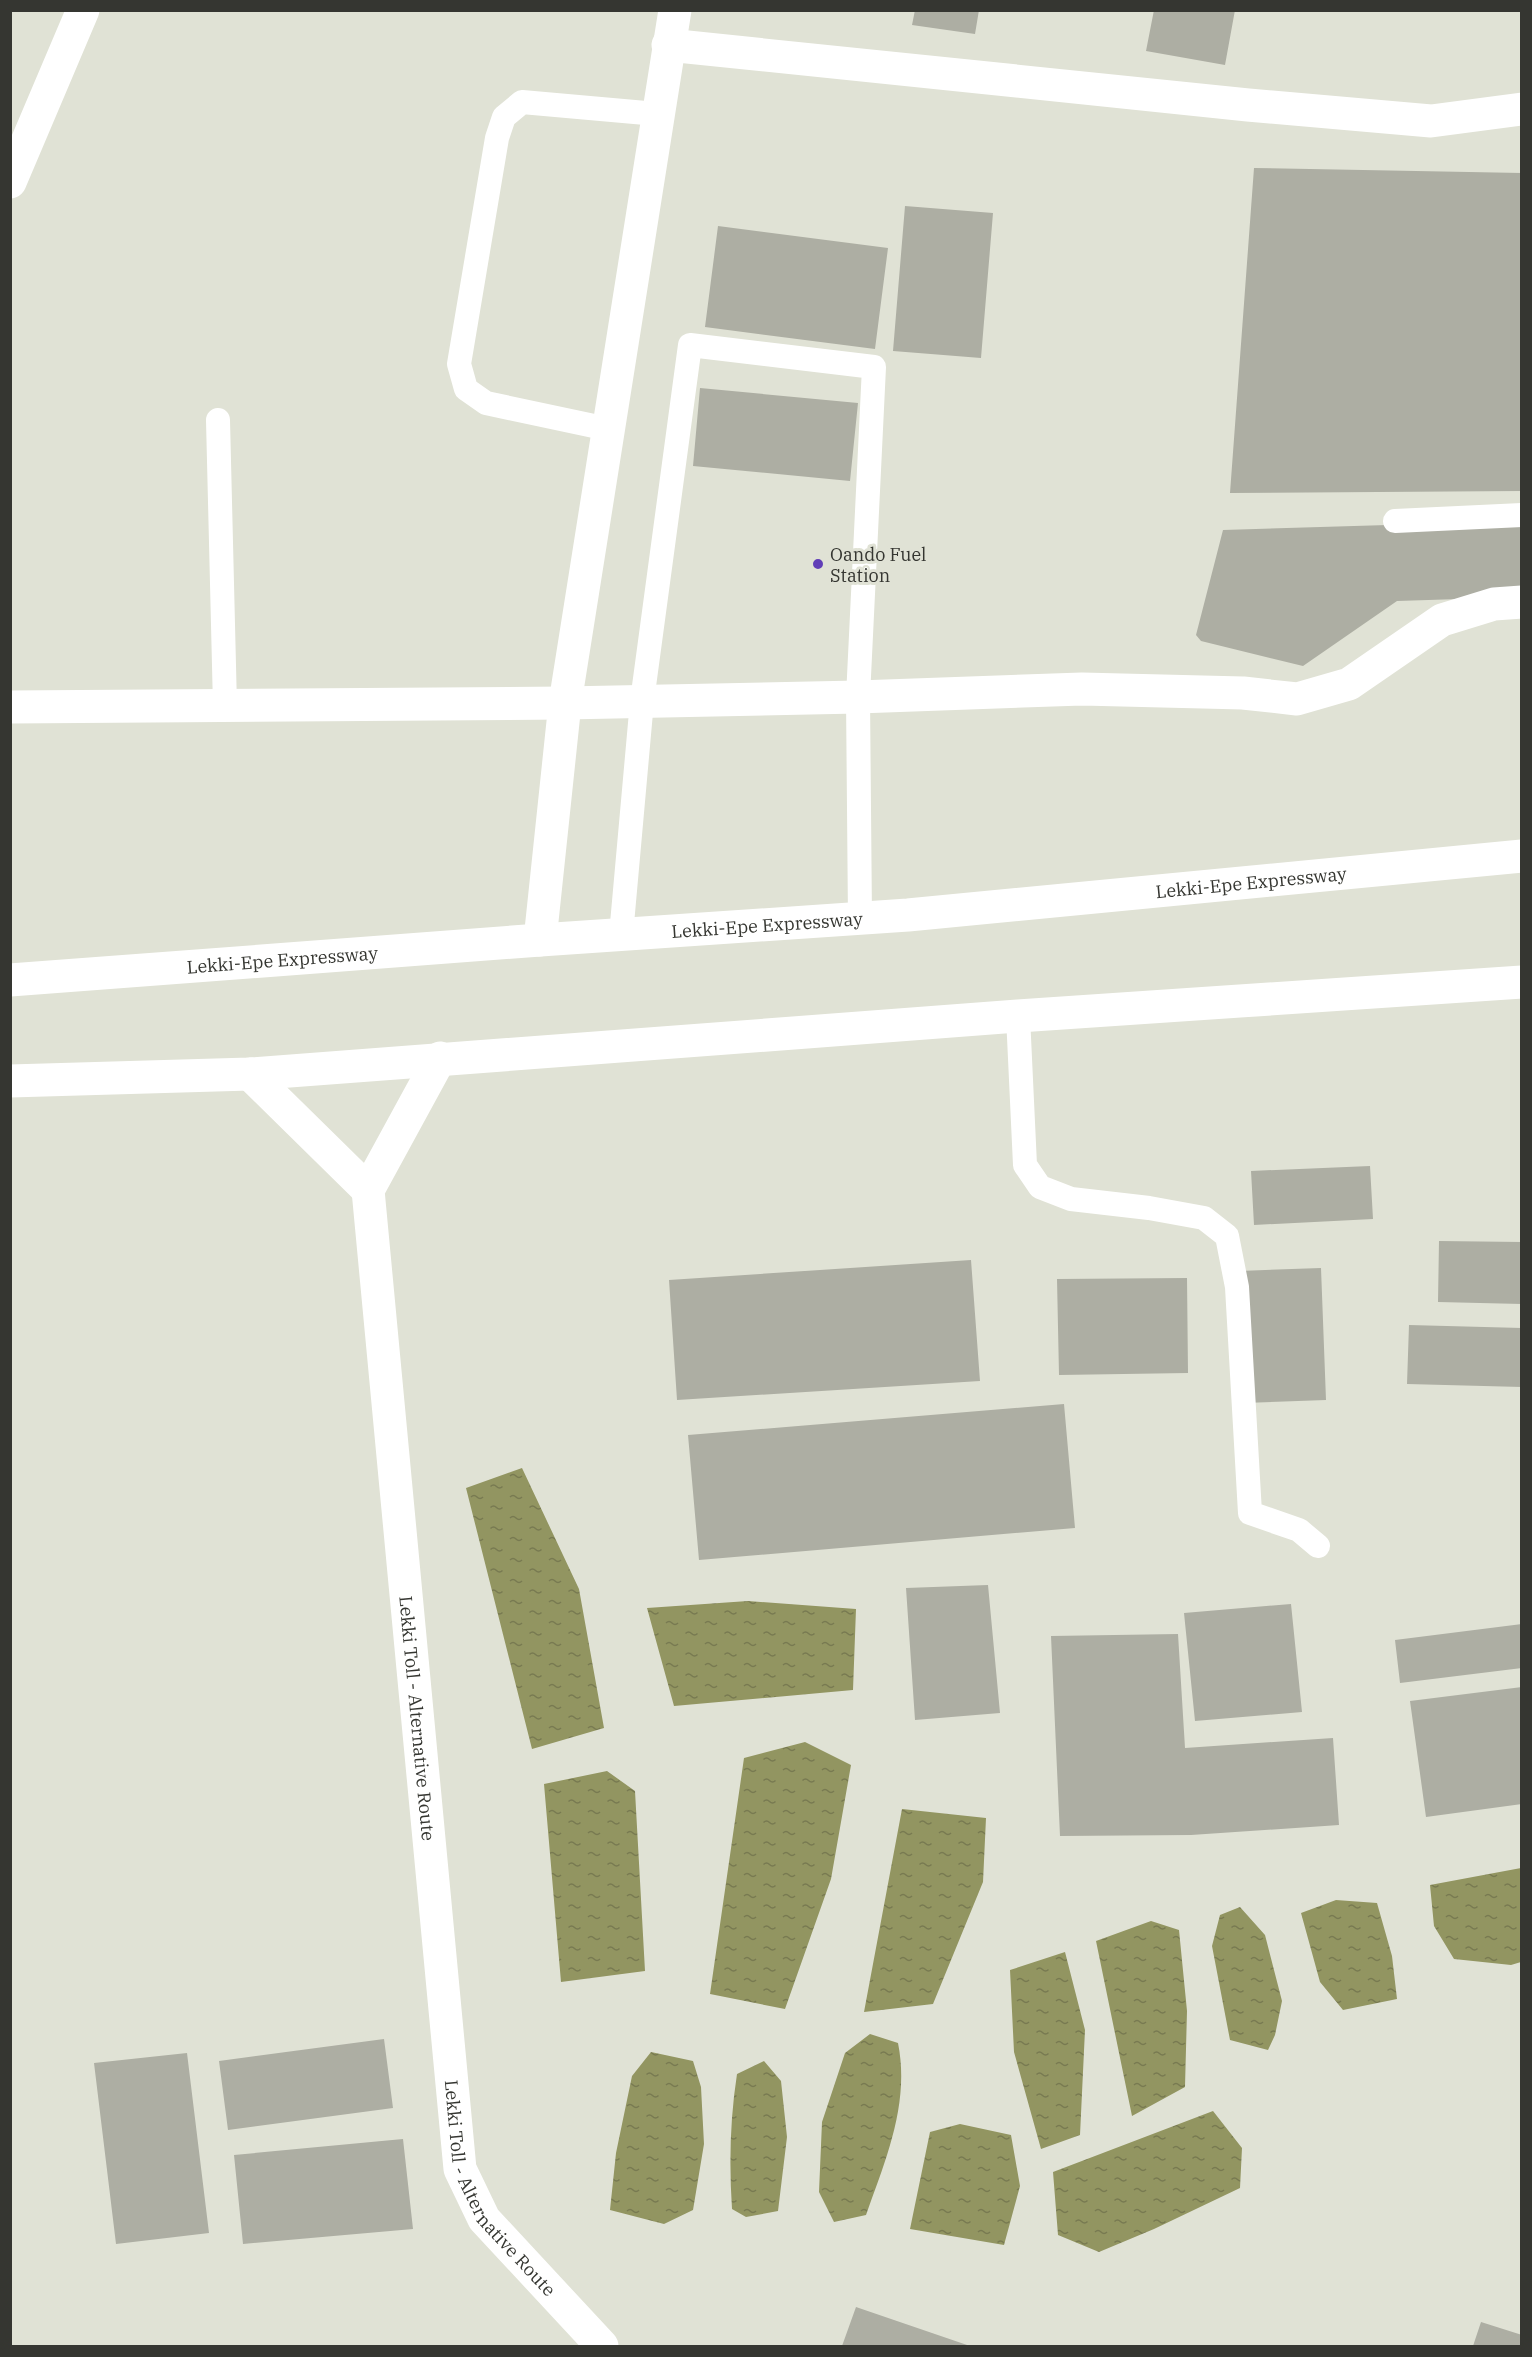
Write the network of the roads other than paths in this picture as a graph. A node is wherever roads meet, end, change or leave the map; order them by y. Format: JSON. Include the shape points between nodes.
{"nodes":[{"id":1,"x":82,"y":10,"type":"edge"},
{"id":2,"x":675,"y":10,"type":"edge"},
{"id":3,"x":668,"y":45,"type":"junction"},
{"id":4,"x":1521,"y":109,"type":"edge"},
{"id":5,"x":657,"y":114,"type":"junction"},
{"id":6,"x":10,"y":182,"type":"edge"},
{"id":7,"x":218,"y":420,"type":"dead end"},
{"id":8,"x":608,"y":429,"type":"junction"},
{"id":9,"x":1521,"y":515,"type":"edge"},
{"id":10,"x":1395,"y":521,"type":"dead end"},
{"id":11,"x":1521,"y":602,"type":"edge"},
{"id":12,"x":858,"y":697,"type":"junction"},
{"id":13,"x":642,"y":701,"type":"junction"},
{"id":14,"x":565,"y":703,"type":"junction"},
{"id":15,"x":225,"y":706,"type":"junction"},
{"id":16,"x":10,"y":707,"type":"edge"},
{"id":17,"x":1521,"y":856,"type":"edge"},
{"id":18,"x":860,"y":919,"type":"junction"},
{"id":19,"x":621,"y":935,"type":"junction"},
{"id":20,"x":540,"y":940,"type":"junction"},
{"id":21,"x":10,"y":980,"type":"edge"},
{"id":22,"x":1521,"y":982,"type":"edge"},
{"id":23,"x":1018,"y":1016,"type":"junction"},
{"id":24,"x":440,"y":1058,"type":"junction"},
{"id":25,"x":250,"y":1074,"type":"junction"},
{"id":26,"x":10,"y":1081,"type":"edge"},
{"id":27,"x":368,"y":1190,"type":"junction"},
{"id":28,"x":1318,"y":1546,"type":"dead end"},
{"id":29,"x":603,"y":2346,"type":"edge"}],
"edges":[{"from":1,"to":6,"type":"main road"},
{"from":2,"to":3,"type":"main road"},
{"from":3,"to":4,"type":"main road","via":[[1431,121]]},
{"from":3,"to":5,"type":"main road"},
{"from":5,"to":8,"type":"main road"},
{"from":5,"to":8,"type":"lane","via":[[522,102],[504,117],[497,138],[459,364],[466,389],[486,403]]},
{"from":7,"to":15,"type":"lane"},
{"from":8,"to":14,"type":"main road"},
{"from":9,"to":10,"type":"lane"},
{"from":11,"to":12,"type":"main road","via":[[1494,604],[1442,620],[1349,684],[1297,699],[1243,693],[1082,689]]},
{"from":12,"to":13,"type":"main road"},
{"from":12,"to":13,"type":"lane","via":[[874,367],[690,345]]},
{"from":12,"to":18,"type":"lane"},
{"from":13,"to":14,"type":"main road"},
{"from":13,"to":19,"type":"lane"},
{"from":14,"to":15,"type":"main road"},
{"from":14,"to":20,"type":"main road"},
{"from":15,"to":16,"type":"main road"},
{"from":17,"to":18,"type":"main road","name":"Lekki-Epe Expressway"},
{"from":18,"to":19,"type":"main road","name":"Lekki-Epe Expressway"},
{"from":19,"to":20,"type":"main road","name":"Lekki-Epe Expressway"},
{"from":20,"to":21,"type":"main road","name":"Lekki-Epe Expressway"},
{"from":22,"to":23,"type":"main road"},
{"from":23,"to":24,"type":"main road"},
{"from":23,"to":28,"type":"lane","via":[[1025,1165],[1040,1187],[1071,1199],[1204,1218],[1227,1236],[1237,1287],[1250,1513],[1299,1530]]},
{"from":24,"to":25,"type":"main road"},
{"from":24,"to":27,"type":"main road"},
{"from":25,"to":26,"type":"main road"},
{"from":25,"to":27,"type":"main road"},
{"from":27,"to":29,"type":"main road","name":"Lekki Toll - Alternative Route","via":[[460,2169],[484,2220]]}]}
